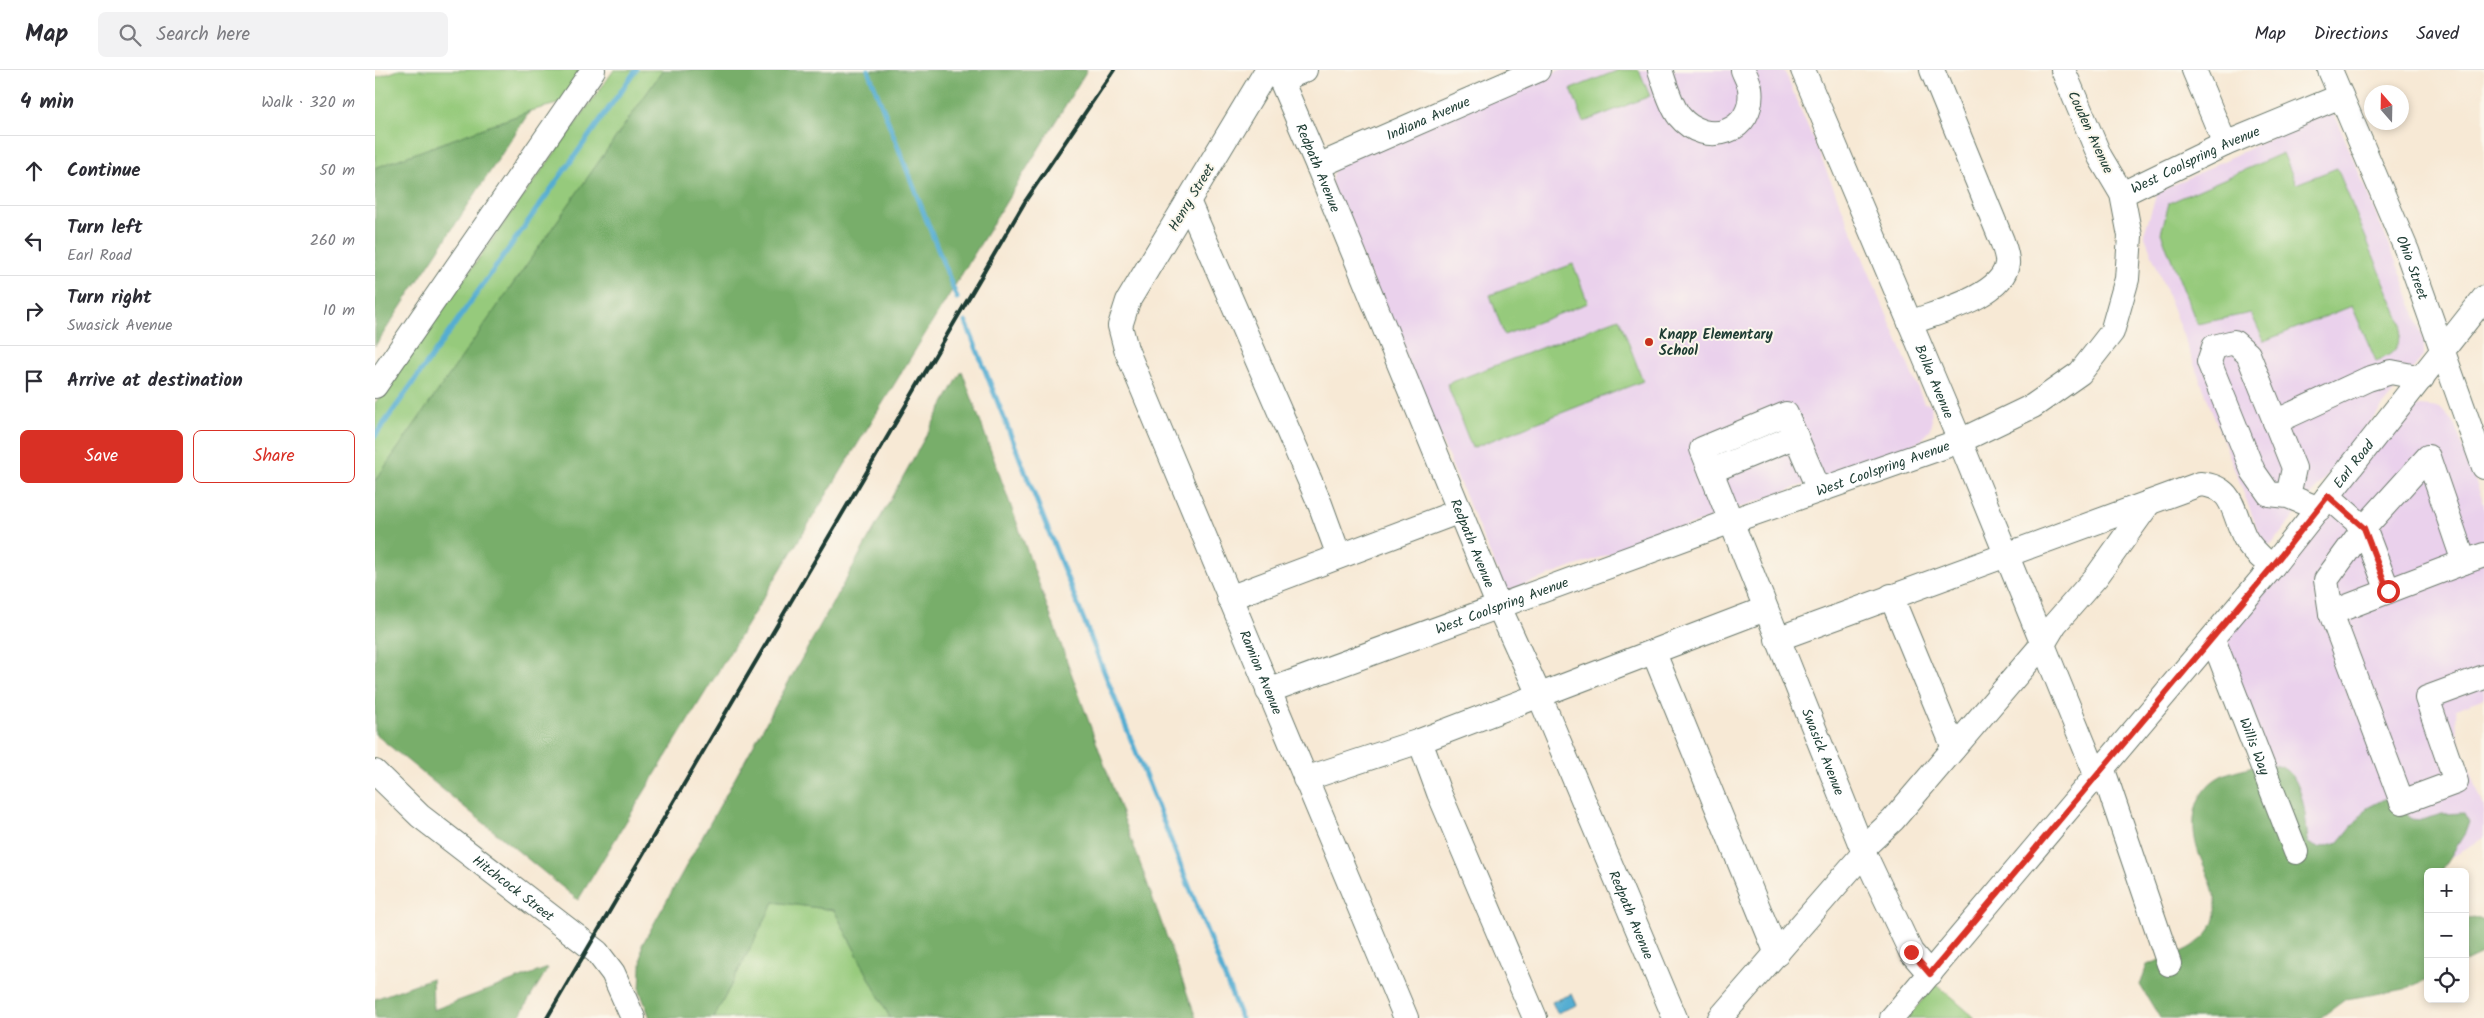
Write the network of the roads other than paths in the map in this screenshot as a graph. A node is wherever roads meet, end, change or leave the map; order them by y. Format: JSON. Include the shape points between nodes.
{"nodes":[{"id":1,"x":593,"y":70,"type":"edge"},
{"id":2,"x":1305,"y":70,"type":"edge"},
{"id":3,"x":1538,"y":70,"type":"edge"},
{"id":4,"x":1660,"y":70,"type":"edge"},
{"id":5,"x":1743,"y":70,"type":"edge"},
{"id":6,"x":1803,"y":70,"type":"edge"},
{"id":7,"x":1932,"y":70,"type":"edge"},
{"id":8,"x":2063,"y":70,"type":"edge"},
{"id":9,"x":2194,"y":70,"type":"edge"},
{"id":10,"x":2330,"y":70,"type":"edge"},
{"id":11,"x":1272,"y":74,"type":"edge"},
{"id":12,"x":2341,"y":96,"type":"junction"},
{"id":13,"x":2225,"y":144,"type":"junction"},
{"id":14,"x":1318,"y":166,"type":"junction"},
{"id":15,"x":2122,"y":194,"type":"junction"},
{"id":16,"x":1188,"y":201,"type":"junction"},
{"id":17,"x":2484,"y":298,"type":"edge"},
{"id":18,"x":1910,"y":323,"type":"junction"},
{"id":19,"x":1120,"y":326,"type":"joint"},
{"id":20,"x":2443,"y":350,"type":"junction"},
{"id":21,"x":2422,"y":378,"type":"junction"},
{"id":22,"x":375,"y":386,"type":"edge"},
{"id":23,"x":2275,"y":422,"type":"junction"},
{"id":24,"x":1796,"y":436,"type":"junction"},
{"id":25,"x":1960,"y":441,"type":"junction"},
{"id":26,"x":2484,"y":467,"type":"edge"},
{"id":27,"x":1711,"y":471,"type":"junction"},
{"id":28,"x":1819,"y":490,"type":"junction"},
{"id":29,"x":2288,"y":496,"type":"junction"},
{"id":30,"x":2149,"y":503,"type":"junction"},
{"id":31,"x":2323,"y":503,"type":"junction"},
{"id":32,"x":1459,"y":511,"type":"junction"},
{"id":33,"x":1729,"y":522,"type":"junction"},
{"id":34,"x":2364,"y":528,"type":"junction"},
{"id":35,"x":2006,"y":554,"type":"junction"},
{"id":36,"x":1339,"y":556,"type":"junction"},
{"id":37,"x":2474,"y":559,"type":"edge"},
{"id":38,"x":2272,"y":567,"type":"junction"},
{"id":39,"x":2388,"y":591,"type":"junction"},
{"id":40,"x":1891,"y":596,"type":"junction"},
{"id":41,"x":1229,"y":598,"type":"junction"},
{"id":42,"x":1499,"y":607,"type":"junction"},
{"id":43,"x":1765,"y":609,"type":"junction"},
{"id":44,"x":2331,"y":613,"type":"junction"},
{"id":45,"x":1777,"y":638,"type":"junction"},
{"id":46,"x":2213,"y":639,"type":"junction"},
{"id":47,"x":2043,"y":644,"type":"junction"},
{"id":48,"x":1654,"y":652,"type":"junction"},
{"id":49,"x":2484,"y":676,"type":"edge"},
{"id":50,"x":1267,"y":691,"type":"junction"},
{"id":51,"x":1540,"y":697,"type":"junction"},
{"id":52,"x":1420,"y":741,"type":"junction"},
{"id":53,"x":1954,"y":748,"type":"junction"},
{"id":54,"x":375,"y":772,"type":"edge"},
{"id":55,"x":2100,"y":773,"type":"junction"},
{"id":56,"x":1305,"y":779,"type":"junction"},
{"id":57,"x":1863,"y":851,"type":"junction"},
{"id":58,"x":2296,"y":852,"type":"dead end"},
{"id":59,"x":1777,"y":954,"type":"junction"},
{"id":60,"x":2169,"y":964,"type":"dead end"},
{"id":61,"x":1930,"y":974,"type":"junction"},
{"id":62,"x":633,"y":1018,"type":"edge"},
{"id":63,"x":1406,"y":1018,"type":"edge"},
{"id":64,"x":1535,"y":1018,"type":"edge"},
{"id":65,"x":1675,"y":1018,"type":"edge"},
{"id":66,"x":1720,"y":1018,"type":"edge"},
{"id":67,"x":1892,"y":1018,"type":"edge"}],
"edges":[{"from":1,"to":22,"type":"street"},
{"from":2,"to":11,"type":"street"},
{"from":3,"to":14,"type":"street","name":"Indiana Avenue"},
{"from":4,"to":5,"type":"street","via":[[1678,114],[1692,128],[1706,134],[1718,134],[1739,124],[1745,115],[1750,87]]},
{"from":6,"to":18,"type":"street","name":"Bolka Avenue"},
{"from":7,"to":18,"type":"street","via":[[2002,241],[2007,263],[2001,280],[1991,288]]},
{"from":8,"to":15,"type":"street","name":"Couden Avenue","via":[[2099,157]]},
{"from":9,"to":13,"type":"street"},
{"from":10,"to":12,"type":"street","name":"Ohio Street"},
{"from":11,"to":14,"type":"street","name":"Redpath Avenue"},
{"from":11,"to":16,"type":"street","name":"Henry Street"},
{"from":12,"to":13,"type":"street","name":"West Coolspring Avenue"},
{"from":12,"to":20,"type":"street","name":"Ohio Street","via":[[2407,251]]},
{"from":13,"to":15,"type":"street","name":"West Coolspring Avenue"},
{"from":14,"to":32,"type":"street","name":"Redpath Avenue"},
{"from":15,"to":25,"type":"street","name":"West Coolspring Avenue","via":[[2130,236],[2127,279],[2112,332],[2080,373],[2033,406]]},
{"from":16,"to":19,"type":"street","name":"Henry Street","via":[[1128,301]]},
{"from":16,"to":36,"type":"street","via":[[1320,504]]},
{"from":17,"to":20,"type":"street","name":"Earl Road"},
{"from":18,"to":25,"type":"street","name":"Bolka Avenue"},
{"from":19,"to":41,"type":"street","name":"Ramion Avenue","via":[[1126,349]]},
{"from":20,"to":21,"type":"street","name":"Earl Road"},
{"from":20,"to":26,"type":"street","name":"Ohio Street"},
{"from":21,"to":23,"type":"street","via":[[2391,372],[2368,379]]},
{"from":21,"to":31,"type":"street","name":"Earl Road"},
{"from":23,"to":29,"type":"street","via":[[2294,468]]},
{"from":23,"to":29,"type":"street","via":[[2248,354],[2234,342],[2214,347],[2209,362],[2253,471],[2269,494]]},
{"from":24,"to":27,"type":"street"},
{"from":24,"to":27,"type":"street","name":"Swasick Avenue","via":[[1786,414],[1702,449]]},
{"from":24,"to":28,"type":"street"},
{"from":25,"to":28,"type":"street","name":"West Coolspring Avenue"},
{"from":25,"to":35,"type":"street","name":"Bolka Avenue"},
{"from":27,"to":33,"type":"street","name":"Swasick Avenue"},
{"from":28,"to":33,"type":"street","name":"West Coolspring Avenue"},
{"from":29,"to":31,"type":"street"},
{"from":30,"to":35,"type":"street"},
{"from":30,"to":38,"type":"street","via":[[2200,484],[2215,485],[2231,500],[2244,537]]},
{"from":30,"to":47,"type":"street"},
{"from":31,"to":34,"type":"street"},
{"from":31,"to":38,"type":"street","name":"Earl Road"},
{"from":32,"to":36,"type":"street"},
{"from":32,"to":42,"type":"street","name":"Redpath Avenue"},
{"from":33,"to":42,"type":"street","name":"West Coolspring Avenue"},
{"from":33,"to":43,"type":"street","name":"Swasick Avenue"},
{"from":34,"to":37,"type":"street","via":[[2428,457]]},
{"from":34,"to":39,"type":"street"},
{"from":34,"to":44,"type":"street","via":[[2326,580]]},
{"from":35,"to":40,"type":"street"},
{"from":35,"to":47,"type":"street","name":"Bolka Avenue"},
{"from":36,"to":41,"type":"street"},
{"from":37,"to":39,"type":"street"},
{"from":38,"to":46,"type":"street","name":"Earl Road"},
{"from":39,"to":44,"type":"street"},
{"from":40,"to":45,"type":"street"},
{"from":40,"to":53,"type":"street"},
{"from":41,"to":50,"type":"street","name":"Ramion Avenue"},
{"from":42,"to":50,"type":"street","name":"West Coolspring Avenue"},
{"from":42,"to":51,"type":"street","name":"Redpath Avenue"},
{"from":43,"to":45,"type":"street","name":"Swasick Avenue"},
{"from":43,"to":48,"type":"street"},
{"from":44,"to":49,"type":"street","via":[[2402,802],[2456,782],[2427,698]]},
{"from":45,"to":57,"type":"street","name":"Swasick Avenue"},
{"from":46,"to":55,"type":"street","name":"Earl Road"},
{"from":46,"to":58,"type":"street","name":"Willis Way"},
{"from":47,"to":53,"type":"street"},
{"from":47,"to":55,"type":"street","name":"Bolka Avenue"},
{"from":48,"to":51,"type":"street"},
{"from":48,"to":59,"type":"street"},
{"from":50,"to":56,"type":"street","name":"Ramion Avenue"},
{"from":51,"to":52,"type":"street"},
{"from":51,"to":65,"type":"street","name":"Redpath Avenue"},
{"from":52,"to":56,"type":"street"},
{"from":52,"to":64,"type":"street"},
{"from":53,"to":57,"type":"street"},
{"from":54,"to":62,"type":"street","name":"Hitchcock Street","via":[[419,816],[597,952],[613,973]]},
{"from":55,"to":60,"type":"street","name":"Bolka Avenue"},
{"from":55,"to":61,"type":"street","name":"Earl Road"},
{"from":56,"to":63,"type":"street","name":"Ramion Avenue"},
{"from":57,"to":59,"type":"street"},
{"from":57,"to":61,"type":"street","name":"Swasick Avenue","via":[[1911,952]]},
{"from":59,"to":66,"type":"street"},
{"from":61,"to":67,"type":"street","name":"Earl Road"}]}
